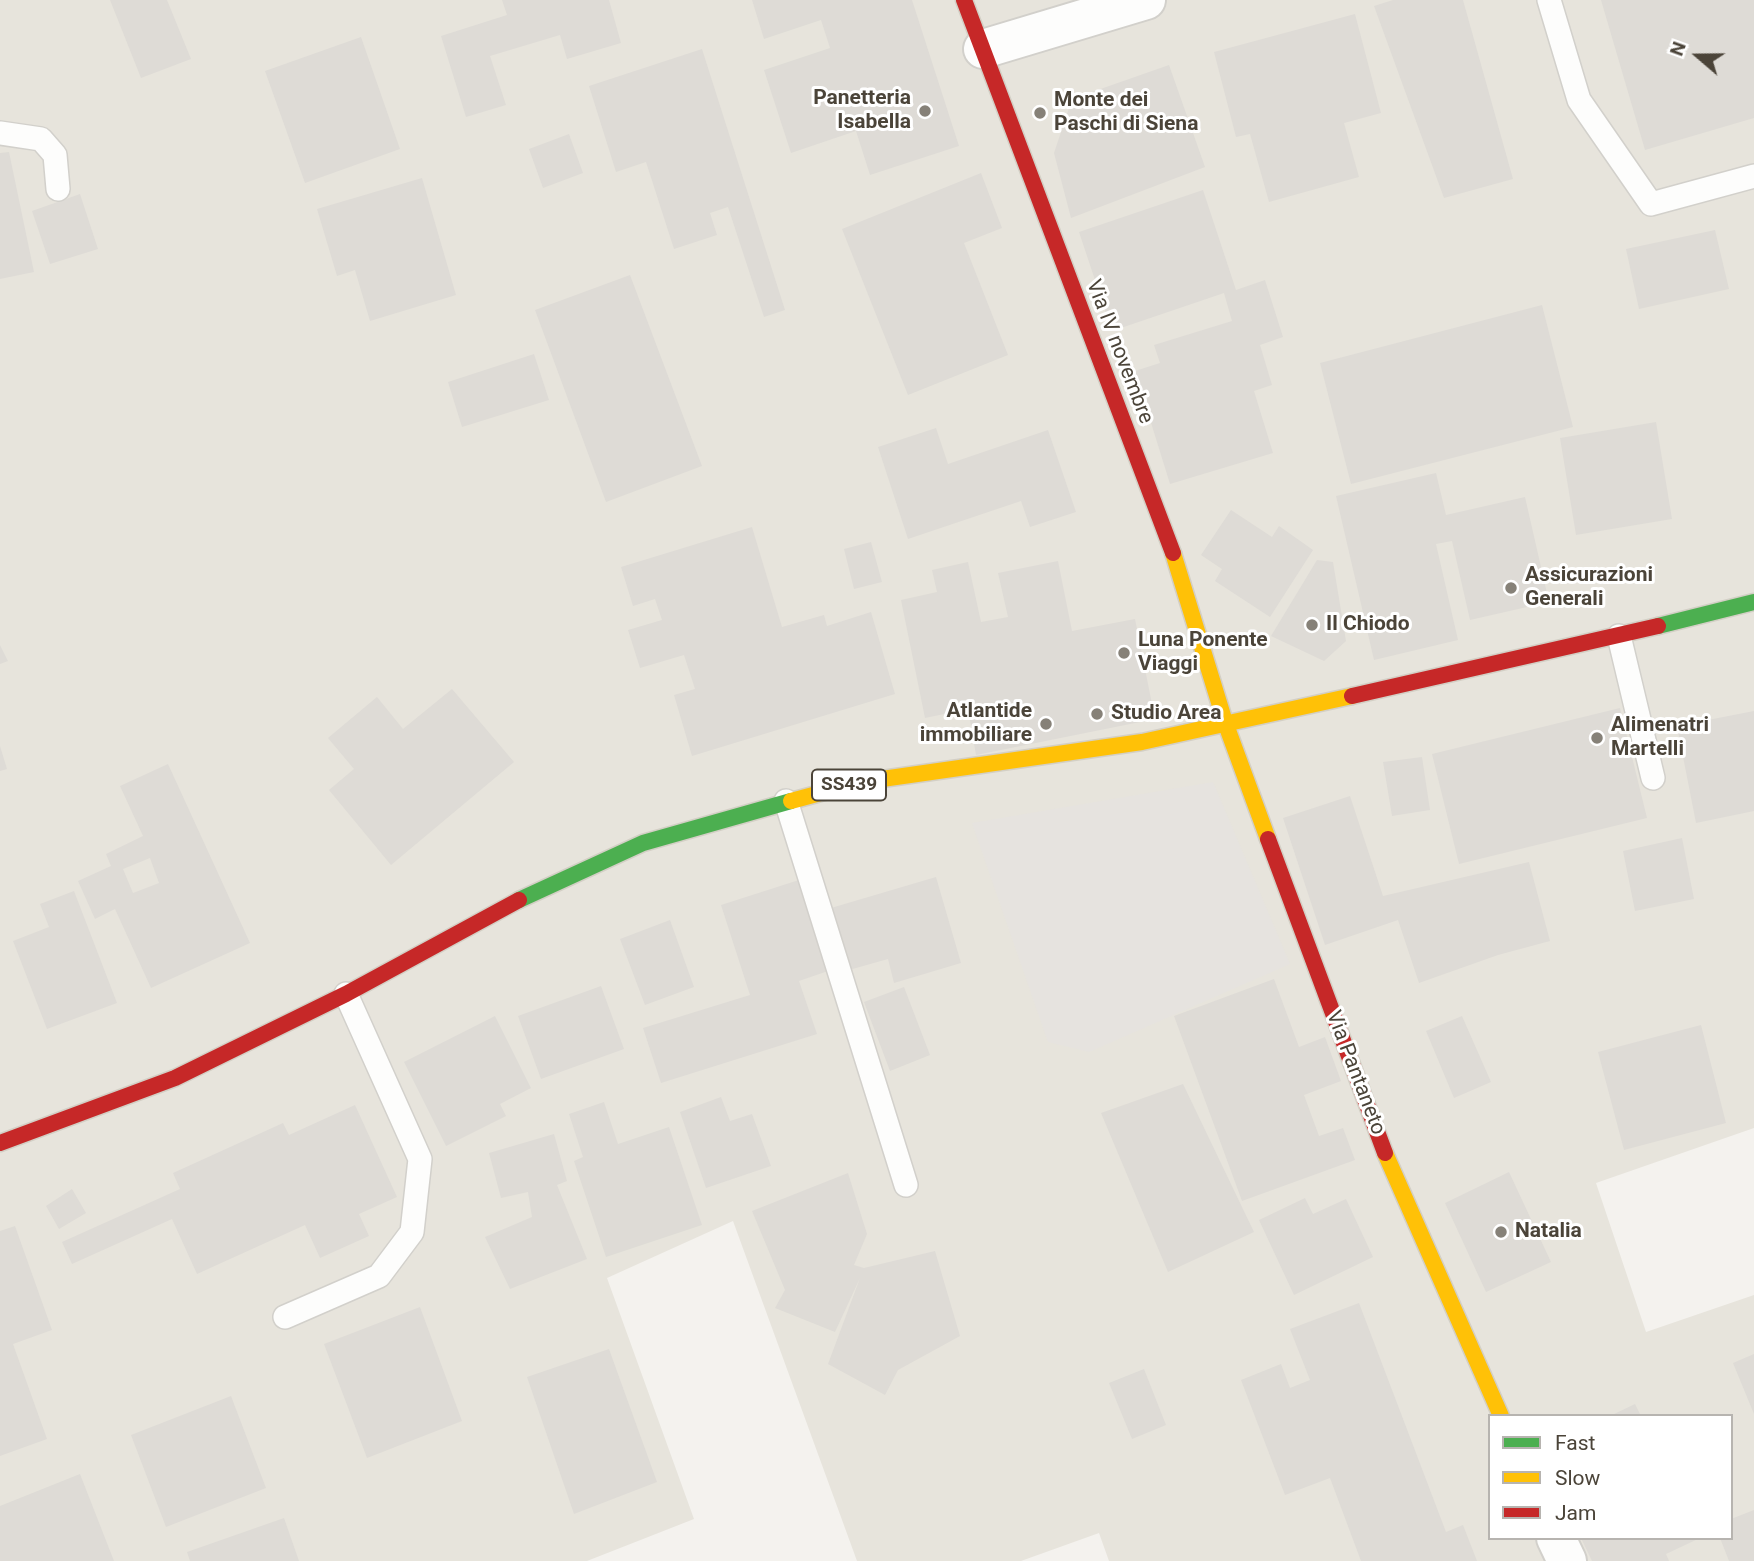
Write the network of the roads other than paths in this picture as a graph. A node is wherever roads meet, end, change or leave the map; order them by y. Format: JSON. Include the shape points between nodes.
{"nodes":[{"id":1,"x":964,"y":0,"type":"edge"},
{"id":2,"x":1146,"y":0,"type":"edge"},
{"id":3,"x":1549,"y":0,"type":"edge"},
{"id":4,"x":983,"y":49,"type":"junction"},
{"id":5,"x":0,"y":133,"type":"edge"},
{"id":6,"x":1754,"y":176,"type":"edge"},
{"id":7,"x":58,"y":189,"type":"dead end"},
{"id":8,"x":1754,"y":602,"type":"edge"},
{"id":9,"x":1619,"y":636,"type":"junction"},
{"id":10,"x":1224,"y":722,"type":"junction"},
{"id":11,"x":1653,"y":778,"type":"dead end"},
{"id":12,"x":786,"y":801,"type":"junction"},
{"id":13,"x":346,"y":994,"type":"junction"},
{"id":14,"x":0,"y":1143,"type":"edge"},
{"id":15,"x":906,"y":1185,"type":"dead end"},
{"id":16,"x":285,"y":1318,"type":"dead end"},
{"id":17,"x":1501,"y":1414,"type":"edge"},
{"id":18,"x":1557,"y":1540,"type":"edge"},
{"id":19,"x":1567,"y":1561,"type":"edge"}],
"edges":[{"from":1,"to":4,"type":"main road","name":"Via IV novembre"},
{"from":2,"to":4,"type":"street"},
{"from":3,"to":6,"type":"lane","via":[[1579,100],[1651,204]]},
{"from":4,"to":10,"type":"main road","name":"Via IV novembre","via":[[1180,573]]},
{"from":5,"to":7,"type":"lane","via":[[41,139],[55,156]]},
{"from":8,"to":9,"type":"main road","number":"SS439"},
{"from":9,"to":10,"type":"main road","number":"SS439"},
{"from":9,"to":11,"type":"lane"},
{"from":10,"to":12,"type":"main road","number":"SS439","via":[[1142,742],[861,782]]},
{"from":10,"to":17,"type":"main road","name":"Via Pantaneto","via":[[1391,1170]]},
{"from":12,"to":13,"type":"main road","number":"SS439","via":[[643,843],[520,899]]},
{"from":12,"to":15,"type":"lane"},
{"from":13,"to":14,"type":"main road","number":"SS439","via":[[176,1078]]},
{"from":13,"to":16,"type":"lane","via":[[419,1159],[412,1232],[379,1276]]},
{"from":18,"to":19,"type":"street"}]}
